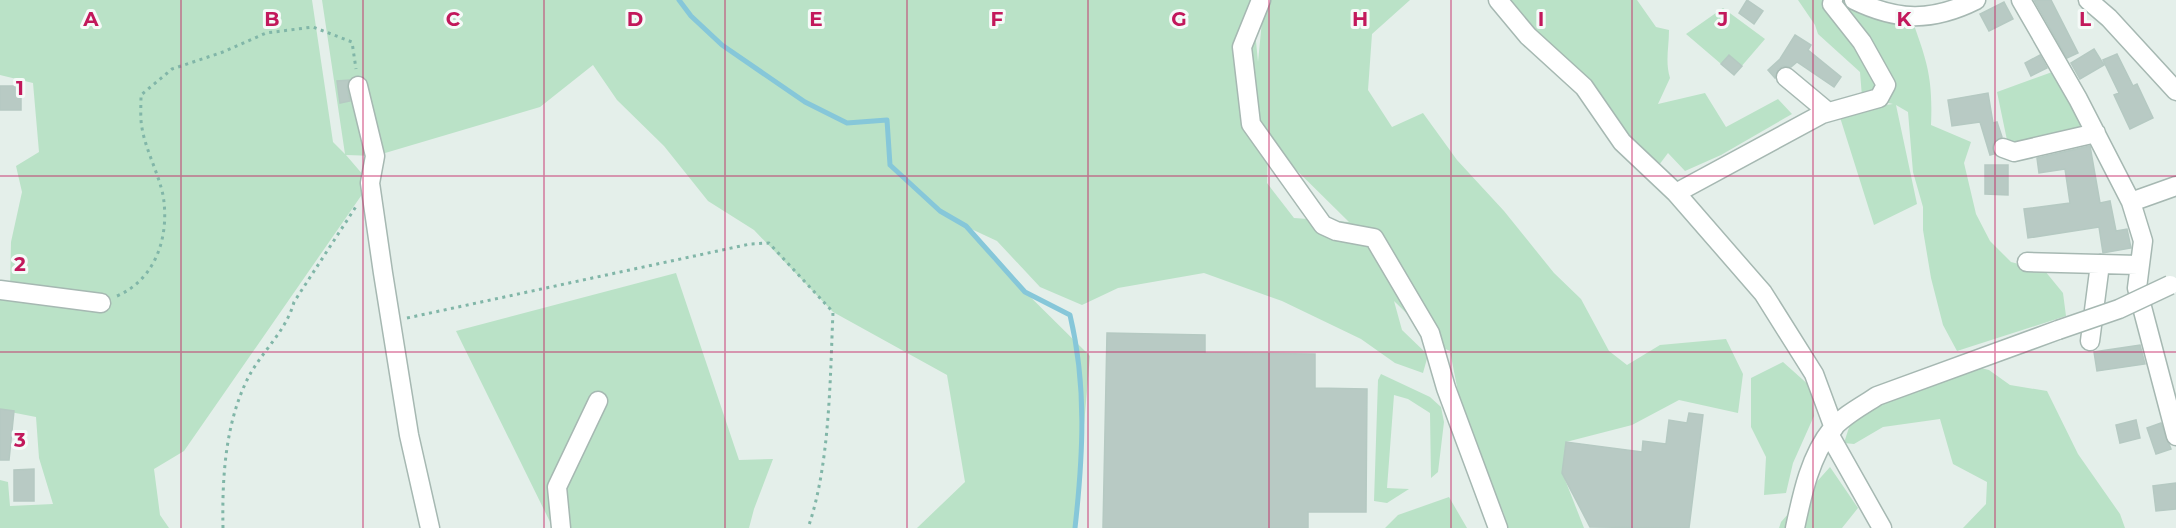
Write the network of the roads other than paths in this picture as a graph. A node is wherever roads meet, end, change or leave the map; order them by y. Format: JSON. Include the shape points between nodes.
{"nodes":[{"id":1,"x":1261,"y":0,"type":"edge"},
{"id":2,"x":1498,"y":0,"type":"edge"},
{"id":3,"x":1833,"y":0,"type":"edge"},
{"id":4,"x":1854,"y":0,"type":"edge"},
{"id":5,"x":1976,"y":0,"type":"edge"},
{"id":6,"x":2022,"y":0,"type":"edge"},
{"id":7,"x":2088,"y":0,"type":"edge"},
{"id":8,"x":1786,"y":77,"type":"dead end"},
{"id":9,"x":358,"y":86,"type":"road end"},
{"id":10,"x":2176,"y":91,"type":"edge"},
{"id":11,"x":1828,"y":112,"type":"junction"},
{"id":12,"x":2096,"y":133,"type":"junction"},
{"id":13,"x":2003,"y":148,"type":"dead end"},
{"id":14,"x":2176,"y":186,"type":"edge"},
{"id":15,"x":1676,"y":193,"type":"junction"},
{"id":16,"x":2131,"y":202,"type":"junction"},
{"id":17,"x":2027,"y":262,"type":"dead end"},
{"id":18,"x":2100,"y":264,"type":"junction"},
{"id":19,"x":2138,"y":264,"type":"junction"},
{"id":20,"x":2173,"y":283,"type":"edge"},
{"id":21,"x":0,"y":291,"type":"edge"},
{"id":22,"x":101,"y":303,"type":"road end"},
{"id":23,"x":2090,"y":341,"type":"dead end"},
{"id":24,"x":598,"y":401,"type":"dead end"},
{"id":25,"x":1831,"y":431,"type":"junction"},
{"id":26,"x":2176,"y":436,"type":"edge"},
{"id":27,"x":430,"y":528,"type":"edge"},
{"id":28,"x":561,"y":528,"type":"edge"},
{"id":29,"x":1498,"y":528,"type":"edge"},
{"id":30,"x":1795,"y":528,"type":"edge"},
{"id":31,"x":1882,"y":528,"type":"edge"}],
"edges":[{"from":1,"to":29,"type":"street","via":[[1242,47],[1251,124],[1323,225],[1374,238],[1430,333],[1446,388]]},
{"from":2,"to":15,"type":"street","via":[[1528,36],[1584,87],[1622,142]]},
{"from":3,"to":11,"type":"street","via":[[1832,4],[1863,42],[1886,85],[1879,98]]},
{"from":4,"to":5,"type":"street","via":[[1881,13],[1910,17],[1953,11]]},
{"from":6,"to":12,"type":"street"},
{"from":7,"to":10,"type":"street"},
{"from":8,"to":11,"type":"street"},
{"from":9,"to":27,"type":"street","via":[[375,156],[370,183],[409,435]]},
{"from":11,"to":15,"type":"street"},
{"from":12,"to":13,"type":"street","via":[[2014,153]]},
{"from":12,"to":16,"type":"street"},
{"from":14,"to":16,"type":"street"},
{"from":15,"to":25,"type":"street","via":[[1763,292],[1814,374]]},
{"from":16,"to":19,"type":"street","via":[[2143,241]]},
{"from":17,"to":18,"type":"street"},
{"from":18,"to":19,"type":"street"},
{"from":18,"to":23,"type":"street"},
{"from":19,"to":26,"type":"street","via":[[2137,288]]},
{"from":20,"to":25,"type":"street","bridge":true,"via":[[2119,309],[1877,396]]},
{"from":21,"to":22,"type":"street"},
{"from":24,"to":28,"type":"street","via":[[557,487]]},
{"from":25,"to":30,"type":"street","via":[[1820,446],[1809,475]]},
{"from":25,"to":31,"type":"street"}]}
